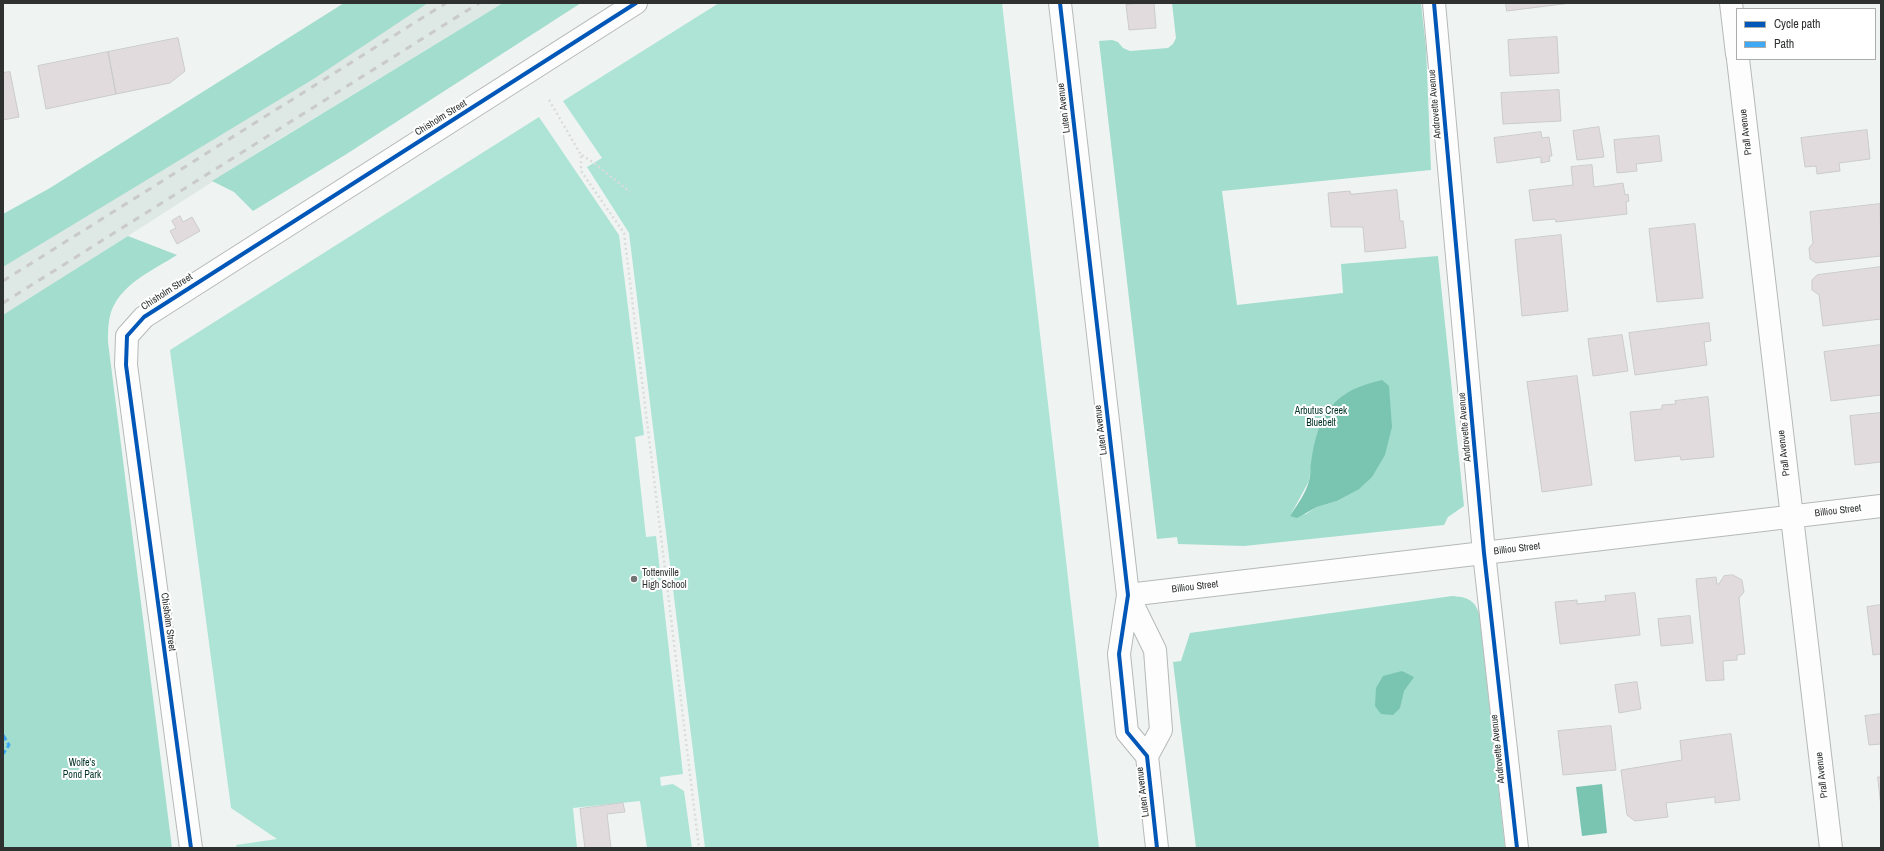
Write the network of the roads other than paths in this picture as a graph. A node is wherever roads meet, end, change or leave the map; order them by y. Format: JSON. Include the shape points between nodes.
{"nodes":[{"id":1,"x":636,"y":3,"type":"edge"},
{"id":2,"x":1060,"y":3,"type":"edge"},
{"id":3,"x":1434,"y":3,"type":"edge"},
{"id":4,"x":1731,"y":3,"type":"edge"},
{"id":5,"x":1736,"y":46,"type":"edge"},
{"id":6,"x":1738,"y":60,"type":"edge"},
{"id":7,"x":1881,"y":506,"type":"edge"},
{"id":8,"x":1792,"y":517,"type":"junction"},
{"id":9,"x":1484,"y":553,"type":"junction"},
{"id":10,"x":1128,"y":595,"type":"junction"},
{"id":11,"x":1147,"y":756,"type":"junction"},
{"id":12,"x":191,"y":848,"type":"edge"},
{"id":13,"x":1157,"y":848,"type":"edge"},
{"id":14,"x":1517,"y":848,"type":"edge"},
{"id":15,"x":1830,"y":848,"type":"edge"}],
"edges":[{"from":1,"to":12,"type":"street","name":"Chisholm Street","via":[[144,317],[127,336],[126,365]]},
{"from":2,"to":10,"type":"street","name":"Luten Avenue"},
{"from":3,"to":9,"type":"street","name":"Androvette Avenue"},
{"from":4,"to":5,"type":"street"},
{"from":6,"to":8,"type":"street","name":"Prall Avenue"},
{"from":7,"to":8,"type":"street","name":"Billiou Street"},
{"from":8,"to":9,"type":"street","name":"Billiou Street"},
{"from":8,"to":15,"type":"street","name":"Prall Avenue"},
{"from":9,"to":10,"type":"street","name":"Billiou Street"},
{"from":9,"to":14,"type":"street","name":"Androvette Avenue"},
{"from":10,"to":11,"type":"street","name":"Luten Avenue","via":[[1119,654],[1127,732]]},
{"from":10,"to":11,"type":"street","name":"Luten Avenue","via":[[1155,650],[1161,730]]},
{"from":11,"to":13,"type":"street","name":"Luten Avenue"}]}
